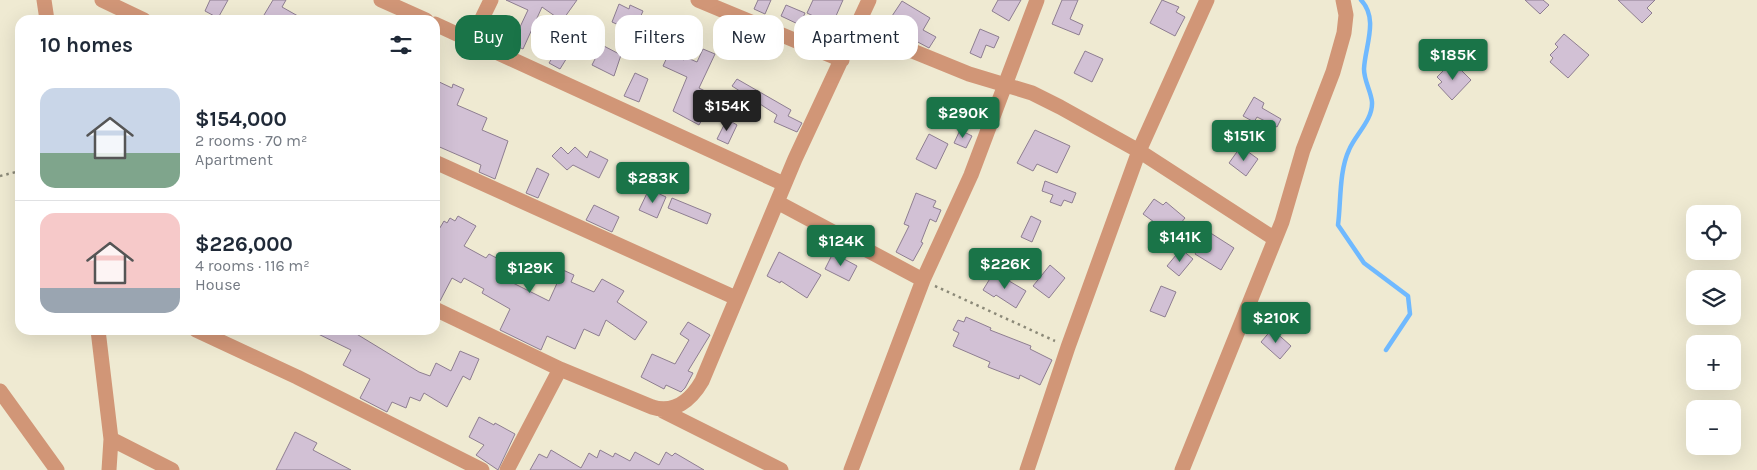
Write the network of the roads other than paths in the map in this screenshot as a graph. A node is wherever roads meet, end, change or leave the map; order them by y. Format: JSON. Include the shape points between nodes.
{"nodes":[{"id":1,"x":44,"y":0,"type":"edge"},
{"id":2,"x":102,"y":0,"type":"edge"},
{"id":3,"x":382,"y":0,"type":"edge"},
{"id":4,"x":491,"y":0,"type":"edge"},
{"id":5,"x":698,"y":0,"type":"edge"},
{"id":6,"x":869,"y":0,"type":"edge"},
{"id":7,"x":1037,"y":0,"type":"edge"},
{"id":8,"x":1207,"y":0,"type":"edge"},
{"id":9,"x":1343,"y":0,"type":"edge"},
{"id":10,"x":46,"y":15,"type":"edge"},
{"id":11,"x":134,"y":15,"type":"edge"},
{"id":12,"x":407,"y":15,"type":"edge"},
{"id":13,"x":484,"y":15,"type":"edge"},
{"id":14,"x":862,"y":15,"type":"edge"},
{"id":15,"x":440,"y":26,"type":"edge"},
{"id":16,"x":455,"y":33,"type":"edge"},
{"id":17,"x":794,"y":40,"type":"edge"},
{"id":18,"x":918,"y":53,"type":"edge"},
{"id":19,"x":513,"y":60,"type":"edge"},
{"id":20,"x":842,"y":60,"type":"edge"},
{"id":21,"x":1005,"y":84,"type":"junction"},
{"id":22,"x":1140,"y":151,"type":"junction"},
{"id":23,"x":440,"y":164,"type":"edge"},
{"id":24,"x":784,"y":184,"type":"junction"},
{"id":25,"x":776,"y":202,"type":"junction"},
{"id":26,"x":1275,"y":238,"type":"junction"},
{"id":27,"x":923,"y":280,"type":"junction"},
{"id":28,"x":736,"y":298,"type":"junction"},
{"id":29,"x":440,"y":311,"type":"edge"},
{"id":30,"x":99,"y":335,"type":"edge"},
{"id":31,"x":207,"y":335,"type":"edge"},
{"id":32,"x":560,"y":369,"type":"junction"},
{"id":33,"x":0,"y":391,"type":"edge"},
{"id":34,"x":663,"y":411,"type":"junction"},
{"id":35,"x":111,"y":439,"type":"junction"},
{"id":36,"x":57,"y":470,"type":"edge"},
{"id":37,"x":109,"y":470,"type":"edge"},
{"id":38,"x":172,"y":470,"type":"edge"},
{"id":39,"x":482,"y":470,"type":"edge"},
{"id":40,"x":507,"y":470,"type":"edge"},
{"id":41,"x":781,"y":470,"type":"edge"},
{"id":42,"x":851,"y":470,"type":"edge"},
{"id":43,"x":1027,"y":470,"type":"edge"},
{"id":44,"x":1182,"y":470,"type":"edge"}],
"edges":[{"from":1,"to":10,"type":"street"},
{"from":2,"to":11,"type":"street"},
{"from":3,"to":12,"type":"street"},
{"from":4,"to":13,"type":"street"},
{"from":5,"to":17,"type":"street"},
{"from":6,"to":14,"type":"street"},
{"from":7,"to":21,"type":"street"},
{"from":8,"to":22,"type":"street"},
{"from":9,"to":26,"type":"street","via":[[1346,24],[1340,49]]},
{"from":15,"to":16,"type":"street"},
{"from":18,"to":21,"type":"street","via":[[969,74]]},
{"from":19,"to":24,"type":"street"},
{"from":20,"to":24,"type":"street"},
{"from":21,"to":22,"type":"street","via":[[1060,107]]},
{"from":21,"to":27,"type":"street","via":[[972,175]]},
{"from":22,"to":26,"type":"street"},
{"from":22,"to":43,"type":"street"},
{"from":23,"to":28,"type":"street"},
{"from":24,"to":25,"type":"street"},
{"from":25,"to":27,"type":"street"},
{"from":25,"to":28,"type":"street"},
{"from":26,"to":44,"type":"street"},
{"from":27,"to":42,"type":"street"},
{"from":28,"to":34,"type":"street","via":[[698,389],[679,406]]},
{"from":29,"to":32,"type":"street"},
{"from":30,"to":35,"type":"street"},
{"from":31,"to":39,"type":"street"},
{"from":32,"to":34,"type":"street"},
{"from":32,"to":40,"type":"street"},
{"from":33,"to":36,"type":"street"},
{"from":34,"to":41,"type":"street"},
{"from":35,"to":37,"type":"street"},
{"from":35,"to":38,"type":"street"}]}
